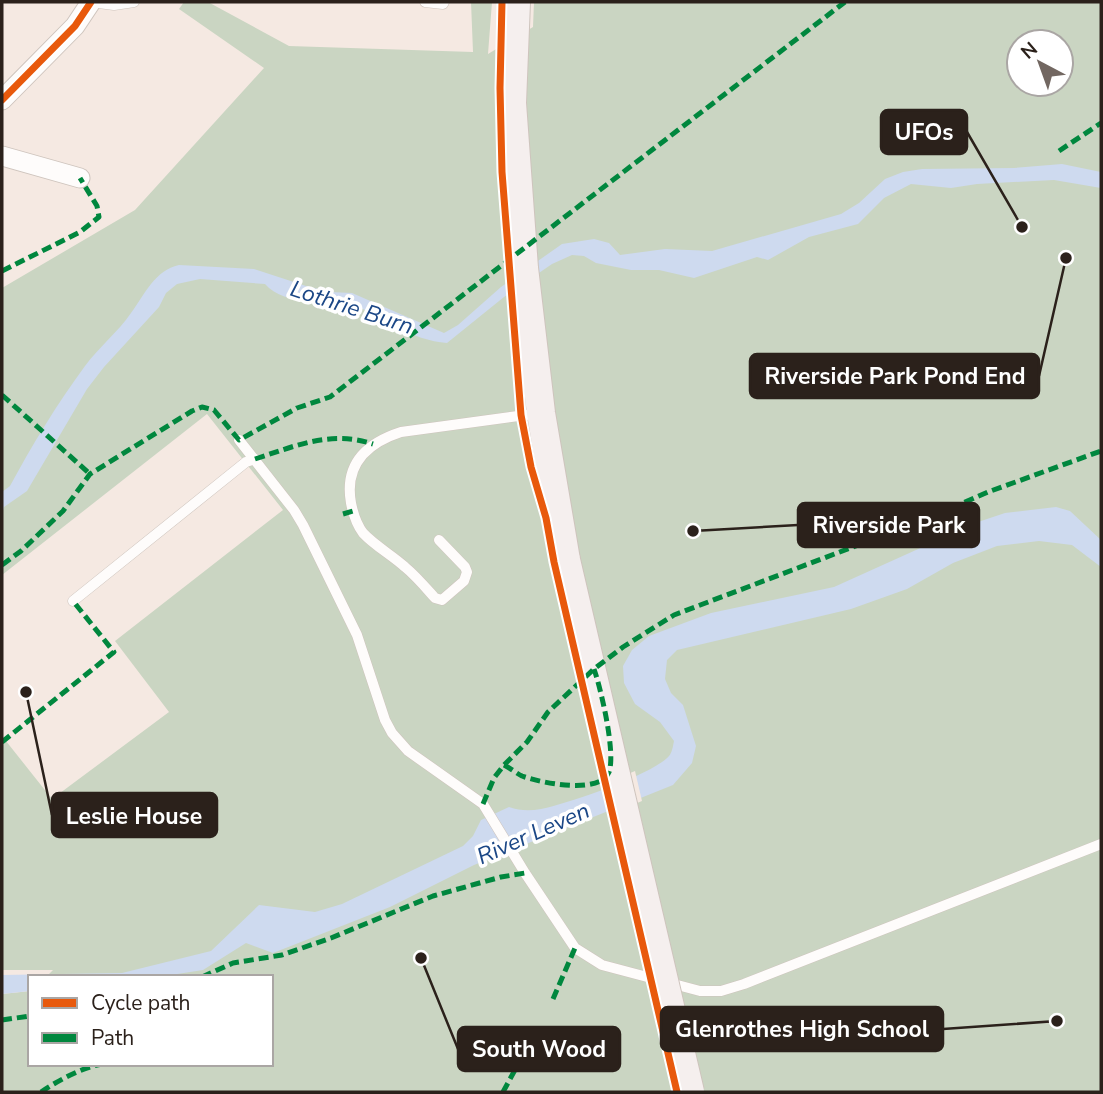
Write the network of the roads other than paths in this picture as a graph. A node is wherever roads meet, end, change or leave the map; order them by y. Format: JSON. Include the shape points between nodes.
{"nodes":[{"id":1,"x":91,"y":2,"type":"edge"},
{"id":2,"x":134,"y":2,"type":"edge"},
{"id":3,"x":425,"y":2,"type":"edge"},
{"id":4,"x":444,"y":2,"type":"edge"},
{"id":5,"x":516,"y":2,"type":"edge"},
{"id":6,"x":2,"y":100,"type":"edge"},
{"id":7,"x":2,"y":156,"type":"edge"},
{"id":8,"x":79,"y":178,"type":"dead end"},
{"id":9,"x":541,"y":413,"type":"junction"},
{"id":10,"x":240,"y":440,"type":"dead end"},
{"id":11,"x":255,"y":459,"type":"junction"},
{"id":12,"x":439,"y":540,"type":"dead end"},
{"id":13,"x":73,"y":601,"type":"dead end"},
{"id":14,"x":1101,"y":844,"type":"edge"},
{"id":15,"x":690,"y":1092,"type":"edge"}],
"edges":[{"from":1,"to":2,"type":"lane"},
{"from":1,"to":6,"type":"street","via":[[75,26]]},
{"from":3,"to":4,"type":"lane"},
{"from":5,"to":9,"type":"main road","via":[[512,103]]},
{"from":7,"to":8,"type":"street"},
{"from":9,"to":12,"type":"lane","via":[[401,432],[364,452],[350,477],[358,525],[442,600],[464,581],[467,572]]},
{"from":9,"to":15,"type":"main road","bridge":true,"via":[[566,559]]},
{"from":10,"to":11,"type":"lane"},
{"from":11,"to":13,"type":"lane"},
{"from":11,"to":14,"type":"lane","via":[[303,525],[357,635],[392,733],[408,751],[483,804],[553,919],[575,948],[602,965],[700,991],[721,991]]}]}
